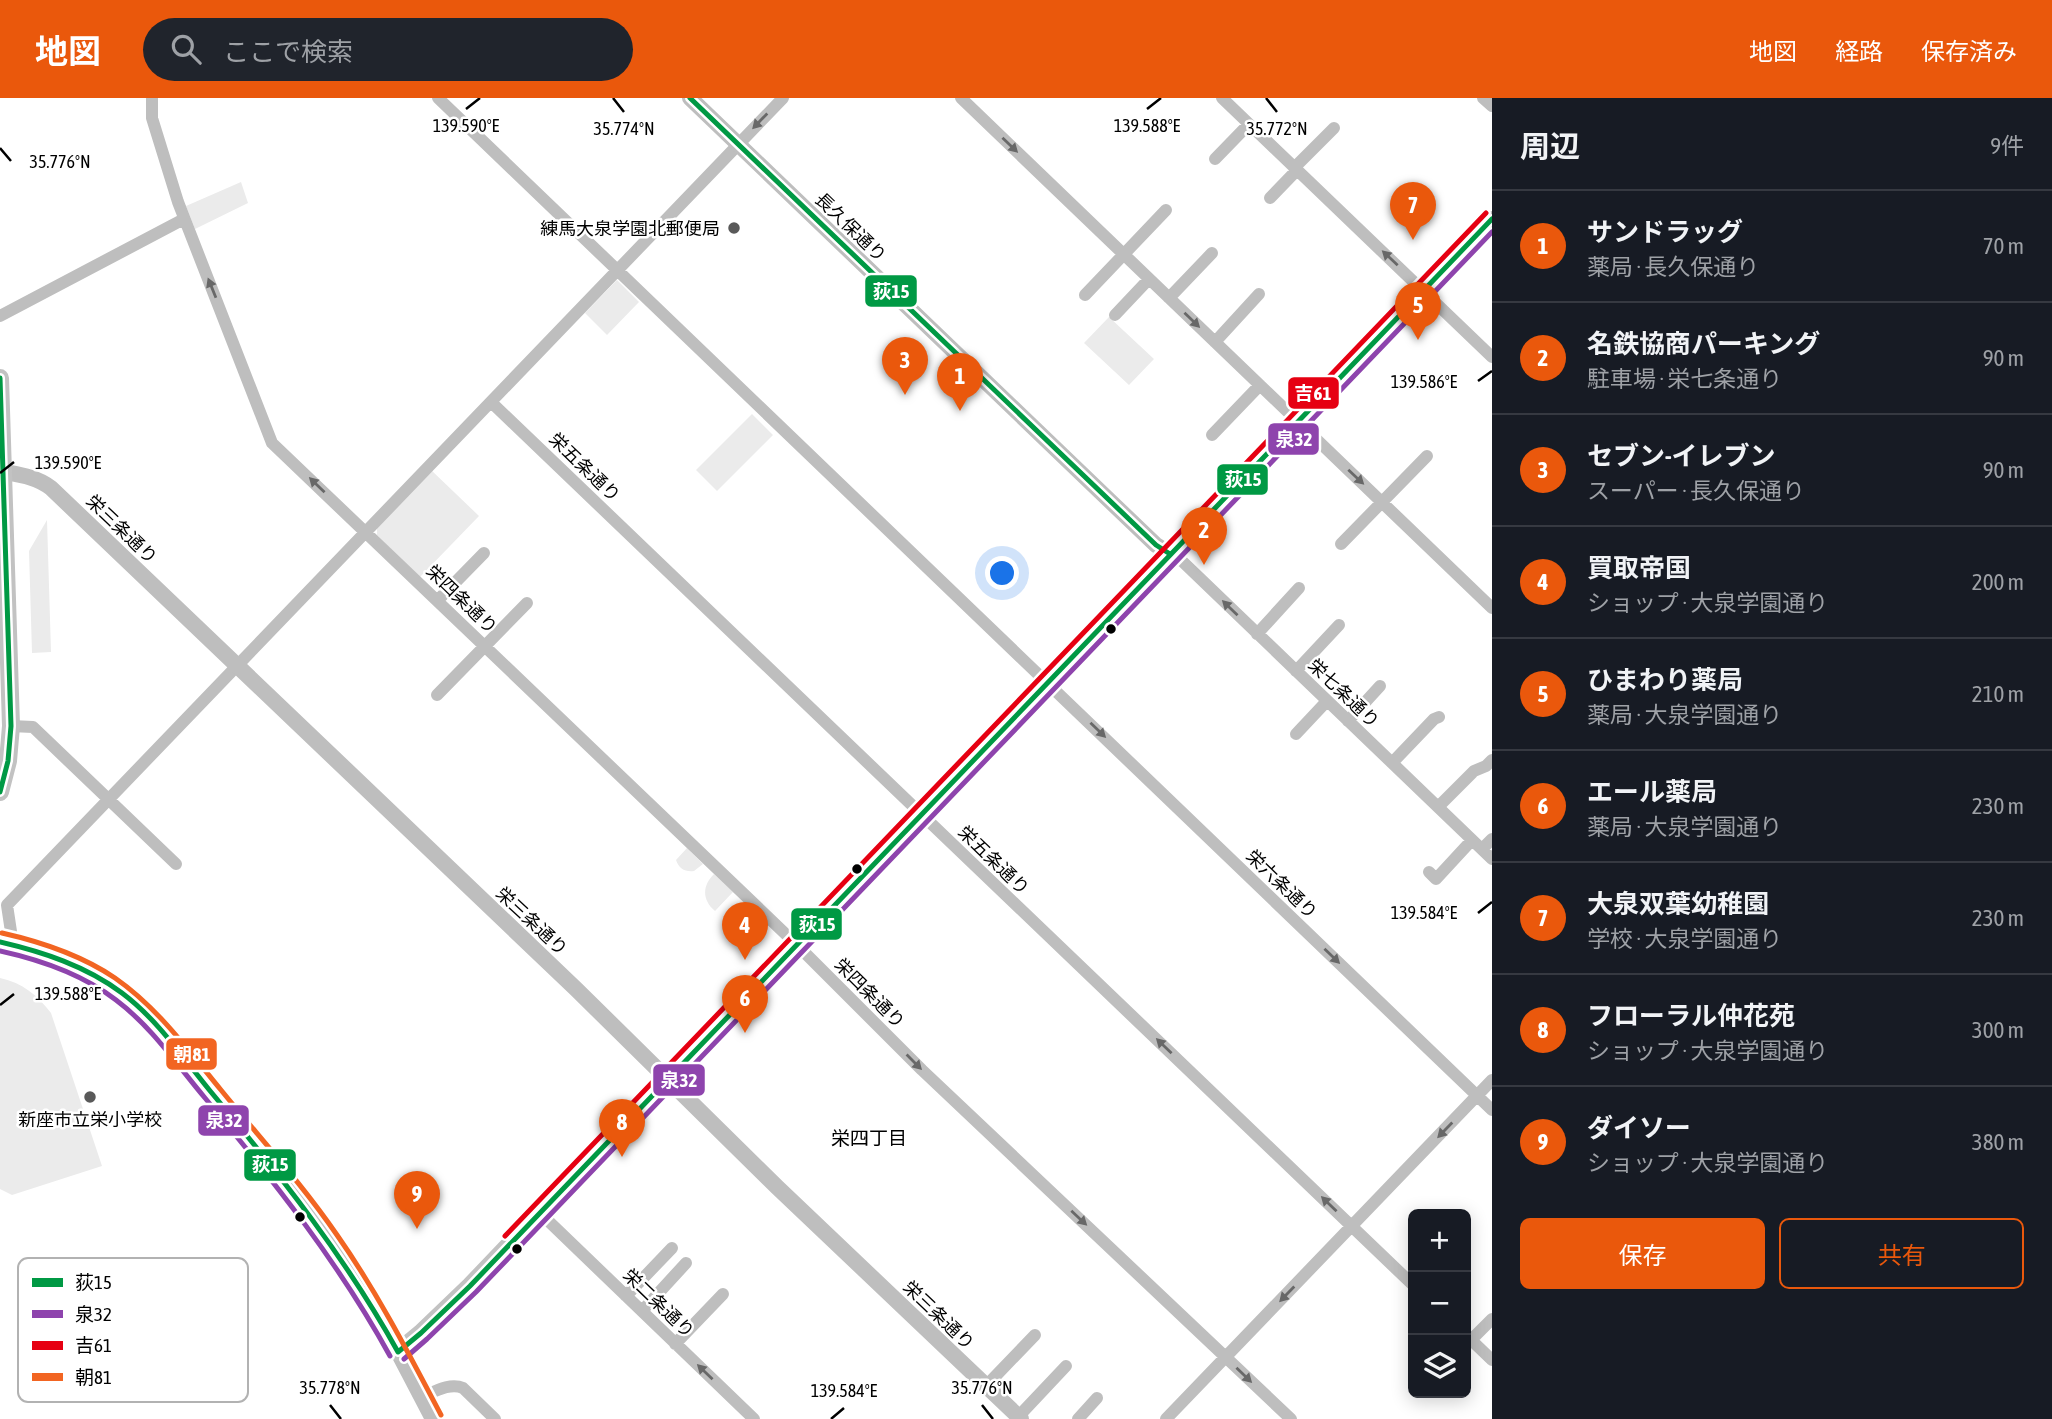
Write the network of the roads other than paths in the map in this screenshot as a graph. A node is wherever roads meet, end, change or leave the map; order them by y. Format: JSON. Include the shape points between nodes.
{"nodes":[{"id":1,"x":152,"y":98,"type":"edge"},
{"id":2,"x":438,"y":98,"type":"edge"},
{"id":3,"x":690,"y":98,"type":"edge"},
{"id":4,"x":783,"y":98,"type":"edge"},
{"id":5,"x":961,"y":98,"type":"edge"},
{"id":6,"x":1222,"y":98,"type":"edge"},
{"id":7,"x":1483,"y":98,"type":"edge"},
{"id":8,"x":1492,"y":106,"type":"edge"},
{"id":9,"x":1249,"y":124,"type":"junction"},
{"id":10,"x":1334,"y":128,"type":"dead end"},
{"id":11,"x":738,"y":145,"type":"junction"},
{"id":12,"x":1216,"y":159,"type":"dead end"},
{"id":13,"x":1296,"y":169,"type":"junction"},
{"id":14,"x":1270,"y":198,"type":"dead end"},
{"id":15,"x":1166,"y":210,"type":"dead end"},
{"id":16,"x":184,"y":219,"type":"junction"},
{"id":17,"x":1492,"y":219,"type":"edge"},
{"id":18,"x":1212,"y":253,"type":"dead end"},
{"id":19,"x":1124,"y":254,"type":"junction"},
{"id":20,"x":617,"y":271,"type":"junction"},
{"id":21,"x":1149,"y":279,"type":"junction"},
{"id":22,"x":1423,"y":290,"type":"junction"},
{"id":23,"x":1259,"y":294,"type":"dead end"},
{"id":24,"x":1085,"y":295,"type":"dead end"},
{"id":25,"x":1169,"y":298,"type":"junction"},
{"id":26,"x":1115,"y":315,"type":"dead end"},
{"id":27,"x":0,"y":316,"type":"edge"},
{"id":28,"x":1215,"y":342,"type":"junction"},
{"id":29,"x":1492,"y":356,"type":"edge"},
{"id":30,"x":0,"y":377,"type":"edge"},
{"id":31,"x":1260,"y":385,"type":"junction"},
{"id":32,"x":491,"y":402,"type":"junction"},
{"id":33,"x":1298,"y":422,"type":"junction"},
{"id":34,"x":1212,"y":435,"type":"dead end"},
{"id":35,"x":1427,"y":456,"type":"dead end"},
{"id":36,"x":4,"y":472,"type":"junction"},
{"id":37,"x":1382,"y":502,"type":"junction"},
{"id":38,"x":366,"y":532,"type":"junction"},
{"id":39,"x":1341,"y":544,"type":"dead end"},
{"id":40,"x":484,"y":553,"type":"dead end"},
{"id":41,"x":1170,"y":554,"type":"junction"},
{"id":42,"x":1299,"y":588,"type":"dead end"},
{"id":43,"x":438,"y":600,"type":"junction"},
{"id":44,"x":527,"y":603,"type":"dead end"},
{"id":45,"x":1492,"y":608,"type":"edge"},
{"id":46,"x":1339,"y":625,"type":"dead end"},
{"id":47,"x":1257,"y":634,"type":"junction"},
{"id":48,"x":485,"y":646,"type":"junction"},
{"id":49,"x":238,"y":666,"type":"junction"},
{"id":50,"x":1296,"y":671,"type":"junction"},
{"id":51,"x":1048,"y":683,"type":"junction"},
{"id":52,"x":1380,"y":686,"type":"dead end"},
{"id":53,"x":437,"y":695,"type":"dead end"},
{"id":54,"x":1328,"y":701,"type":"junction"},
{"id":55,"x":1439,"y":717,"type":"dead end"},
{"id":56,"x":1348,"y":721,"type":"junction"},
{"id":57,"x":11,"y":726,"type":"junction"},
{"id":58,"x":1296,"y":734,"type":"dead end"},
{"id":59,"x":1492,"y":760,"type":"edge"},
{"id":60,"x":1392,"y":763,"type":"junction"},
{"id":61,"x":0,"y":792,"type":"edge"},
{"id":62,"x":110,"y":799,"type":"junction"},
{"id":63,"x":1438,"y":807,"type":"junction"},
{"id":64,"x":921,"y":814,"type":"junction"},
{"id":65,"x":1492,"y":839,"type":"edge"},
{"id":66,"x":1472,"y":840,"type":"junction"},
{"id":67,"x":1487,"y":854,"type":"edge"},
{"id":68,"x":176,"y":864,"type":"dead end"},
{"id":69,"x":1429,"y":872,"type":"dead end"},
{"id":70,"x":841,"y":897,"type":"joint"},
{"id":71,"x":6,"y":944,"type":"edge"},
{"id":72,"x":796,"y":944,"type":"junction"},
{"id":73,"x":668,"y":1079,"type":"junction"},
{"id":74,"x":1492,"y":1080,"type":"edge"},
{"id":75,"x":1478,"y":1095,"type":"junction"},
{"id":76,"x":1492,"y":1110,"type":"edge"},
{"id":77,"x":539,"y":1212,"type":"junction"},
{"id":78,"x":1353,"y":1226,"type":"junction"},
{"id":79,"x":672,"y":1248,"type":"dead end"},
{"id":80,"x":686,"y":1263,"type":"dead end"},
{"id":81,"x":1408,"y":1280,"type":"edge"},
{"id":82,"x":723,"y":1294,"type":"dead end"},
{"id":83,"x":626,"y":1296,"type":"junction"},
{"id":84,"x":642,"y":1311,"type":"junction"},
{"id":85,"x":1492,"y":1319,"type":"edge"},
{"id":86,"x":1035,"y":1335,"type":"dead end"},
{"id":87,"x":1471,"y":1336,"type":"edge"},
{"id":88,"x":1471,"y":1341,"type":"edge"},
{"id":89,"x":675,"y":1343,"type":"junction"},
{"id":90,"x":398,"y":1352,"type":"junction"},
{"id":91,"x":1226,"y":1357,"type":"junction"},
{"id":92,"x":1492,"y":1360,"type":"edge"},
{"id":93,"x":1066,"y":1366,"type":"dead end"},
{"id":94,"x":986,"y":1386,"type":"junction"},
{"id":95,"x":422,"y":1397,"type":"junction"},
{"id":96,"x":1097,"y":1398,"type":"dead end"},
{"id":97,"x":1019,"y":1418,"type":"edge"},
{"id":98,"x":433,"y":1419,"type":"edge"},
{"id":99,"x":495,"y":1419,"type":"edge"},
{"id":100,"x":754,"y":1419,"type":"edge"},
{"id":101,"x":1078,"y":1419,"type":"edge"},
{"id":102,"x":1166,"y":1419,"type":"edge"},
{"id":103,"x":1290,"y":1419,"type":"edge"}],
"edges":[{"from":1,"to":16,"type":"street","name":"栄四条通り","via":[[152,118]]},
{"from":2,"to":20,"type":"street","name":"栄六条通り"},
{"from":3,"to":11,"type":"street","name":"長久保通り"},
{"from":4,"to":11,"type":"street","one_way":true},
{"from":5,"to":19,"type":"street","one_way":true},
{"from":6,"to":9,"type":"street"},
{"from":7,"to":8,"type":"street"},
{"from":9,"to":12,"type":"street"},
{"from":9,"to":13,"type":"street"},
{"from":10,"to":13,"type":"street"},
{"from":11,"to":20,"type":"street"},
{"from":11,"to":41,"type":"street","name":"長久保通り"},
{"from":13,"to":14,"type":"street"},
{"from":22,"to":13,"type":"street","one_way":true},
{"from":15,"to":19,"type":"street"},
{"from":16,"to":27,"type":"street"},
{"from":38,"to":16,"type":"street","name":"栄四条通り","one_way":true,"via":[[272,443]]},
{"from":17,"to":22,"type":"street"},
{"from":18,"to":25,"type":"street"},
{"from":19,"to":21,"type":"street"},
{"from":19,"to":24,"type":"street"},
{"from":20,"to":32,"type":"street"},
{"from":20,"to":51,"type":"street","name":"栄六条通り"},
{"from":21,"to":25,"type":"street"},
{"from":21,"to":26,"type":"street"},
{"from":22,"to":29,"type":"street"},
{"from":22,"to":33,"type":"street"},
{"from":23,"to":28,"type":"street"},
{"from":25,"to":28,"type":"street","one_way":true},
{"from":28,"to":31,"type":"street"},
{"from":30,"to":36,"type":"main road"},
{"from":31,"to":33,"type":"street"},
{"from":31,"to":34,"type":"street"},
{"from":32,"to":38,"type":"street"},
{"from":32,"to":64,"type":"street","name":"栄五条通り"},
{"from":33,"to":37,"type":"street","one_way":true},
{"from":33,"to":41,"type":"street"},
{"from":35,"to":37,"type":"street"},
{"from":36,"to":49,"type":"street","name":"栄三条通り","via":[[48,485]]},
{"from":36,"to":57,"type":"main road"},
{"from":37,"to":39,"type":"street"},
{"from":37,"to":45,"type":"street"},
{"from":38,"to":43,"type":"street","name":"栄四条通り"},
{"from":38,"to":49,"type":"street"},
{"from":40,"to":43,"type":"street"},
{"from":47,"to":41,"type":"street","name":"栄七条通り","one_way":true},
{"from":41,"to":51,"type":"street"},
{"from":42,"to":47,"type":"street"},
{"from":43,"to":48,"type":"street","name":"栄四条通り"},
{"from":44,"to":48,"type":"street"},
{"from":46,"to":50,"type":"street"},
{"from":47,"to":50,"type":"street","name":"栄七条通り"},
{"from":48,"to":53,"type":"street"},
{"from":48,"to":72,"type":"street","name":"栄四条通り"},
{"from":49,"to":62,"type":"street"},
{"from":49,"to":73,"type":"street","name":"栄三条通り"},
{"from":50,"to":54,"type":"street","name":"栄七条通り"},
{"from":51,"to":64,"type":"street"},
{"from":51,"to":75,"type":"street","name":"栄六条通り","one_way":true},
{"from":52,"to":56,"type":"street"},
{"from":54,"to":56,"type":"street","name":"栄七条通り"},
{"from":54,"to":58,"type":"street"},
{"from":55,"to":60,"type":"street"},
{"from":56,"to":60,"type":"street","name":"栄七条通り"},
{"from":57,"to":61,"type":"main road"},
{"from":57,"to":62,"type":"street","via":[[33,727]]},
{"from":59,"to":63,"type":"street","via":[[1474,771]]},
{"from":60,"to":63,"type":"street","name":"栄七条通り"},
{"from":62,"to":68,"type":"street"},
{"from":62,"to":71,"type":"street","via":[[7,905]]},
{"from":63,"to":66,"type":"street","name":"栄七条通り"},
{"from":64,"to":70,"type":"street"},
{"from":78,"to":64,"type":"street","name":"栄五条通り","one_way":true},
{"from":65,"to":67,"type":"street"},
{"from":66,"to":67,"type":"street","name":"栄七条通り"},
{"from":66,"to":69,"type":"street","via":[[1436,879]]},
{"from":70,"to":72,"type":"main road"},
{"from":71,"to":90,"type":"main road","via":[[70,963],[139,1007],[303,1203],[365,1293]]},
{"from":72,"to":73,"type":"main road"},
{"from":72,"to":91,"type":"street","name":"栄四条通り","one_way":true,"via":[[922,1070]]},
{"from":73,"to":77,"type":"main road"},
{"from":73,"to":94,"type":"street","name":"栄三条通り"},
{"from":74,"to":75,"type":"street"},
{"from":75,"to":76,"type":"street","name":"栄六条通り"},
{"from":75,"to":78,"type":"street","one_way":true},
{"from":77,"to":83,"type":"street","name":"栄二条通り"},
{"from":77,"to":90,"type":"main road"},
{"from":78,"to":81,"type":"street","name":"栄五条通り"},
{"from":78,"to":91,"type":"street","one_way":true},
{"from":79,"to":83,"type":"street"},
{"from":80,"to":84,"type":"street"},
{"from":82,"to":89,"type":"street"},
{"from":83,"to":84,"type":"street","name":"栄二条通り"},
{"from":84,"to":89,"type":"street","name":"栄二条通り"},
{"from":85,"to":87,"type":"street"},
{"from":86,"to":94,"type":"street"},
{"from":88,"to":92,"type":"street"},
{"from":100,"to":89,"type":"street","name":"栄二条通り","one_way":true},
{"from":90,"to":95,"type":"street"},
{"from":91,"to":102,"type":"street"},
{"from":91,"to":103,"type":"street","name":"栄四条通り","one_way":true},
{"from":93,"to":97,"type":"street"},
{"from":94,"to":97,"type":"street","name":"栄三条通り"},
{"from":95,"to":98,"type":"street"},
{"from":95,"to":99,"type":"street","via":[[458,1385]]},
{"from":96,"to":101,"type":"street"}]}
